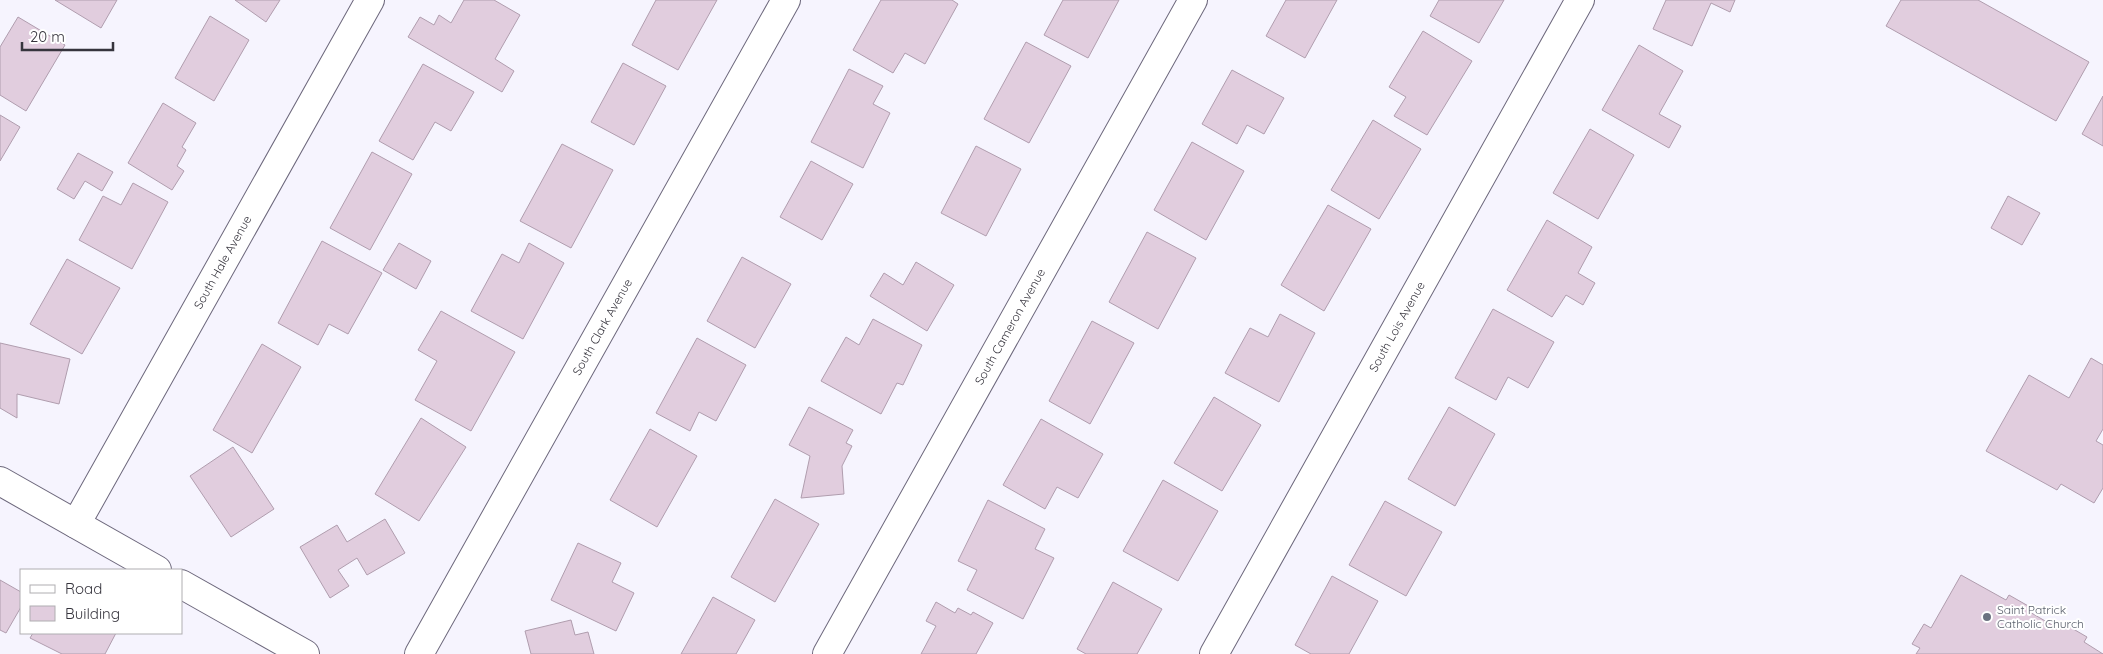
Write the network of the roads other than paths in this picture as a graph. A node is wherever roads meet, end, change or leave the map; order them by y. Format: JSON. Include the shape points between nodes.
{"nodes":[{"id":1,"x":370,"y":0,"type":"edge"},
{"id":2,"x":786,"y":0,"type":"edge"},
{"id":3,"x":1193,"y":0,"type":"edge"},
{"id":4,"x":1580,"y":0,"type":"edge"},
{"id":5,"x":0,"y":482,"type":"edge"},
{"id":6,"x":76,"y":524,"type":"junction"},
{"id":7,"x":155,"y":569,"type":"edge"},
{"id":8,"x":182,"y":585,"type":"edge"},
{"id":9,"x":305,"y":654,"type":"edge"},
{"id":10,"x":419,"y":654,"type":"edge"},
{"id":11,"x":827,"y":654,"type":"edge"},
{"id":12,"x":1214,"y":654,"type":"edge"}],
"edges":[{"from":1,"to":6,"type":"street","name":"South Hale Avenue"},
{"from":2,"to":10,"type":"street","name":"South Clark Avenue"},
{"from":3,"to":11,"type":"street","name":"South Cameron Avenue"},
{"from":4,"to":12,"type":"street","name":"South Lois Avenue"},
{"from":5,"to":6,"type":"street"},
{"from":6,"to":7,"type":"street"},
{"from":8,"to":9,"type":"street"}]}
